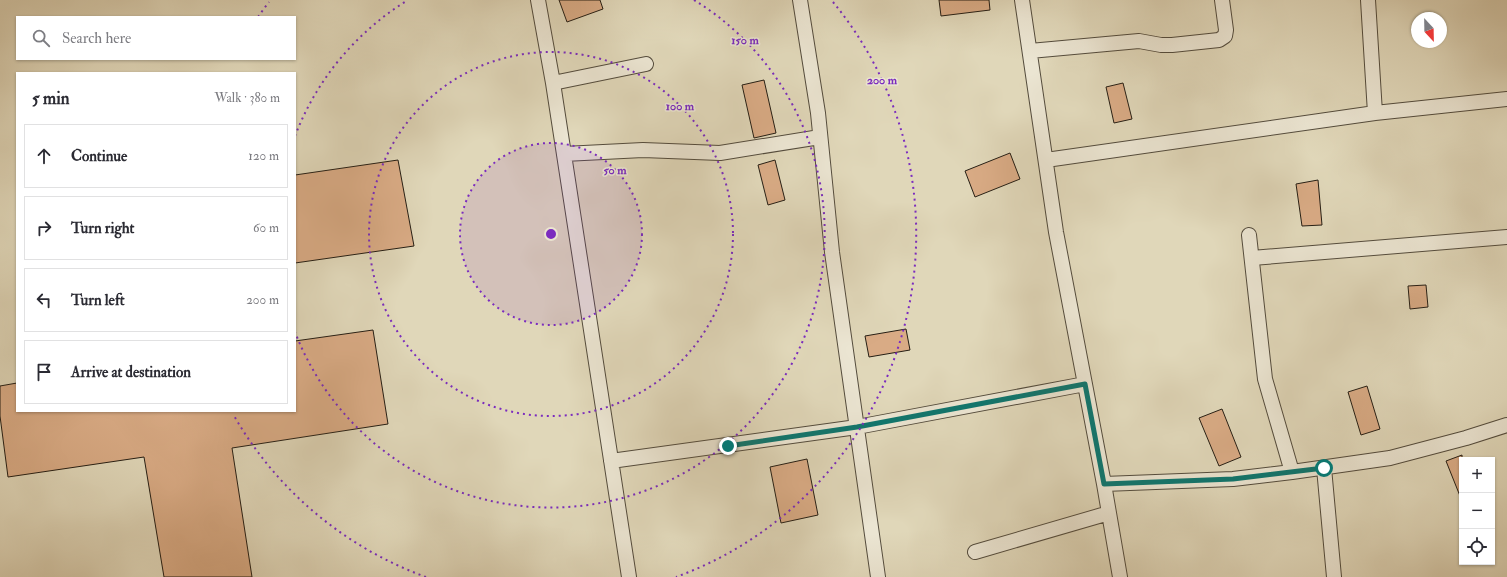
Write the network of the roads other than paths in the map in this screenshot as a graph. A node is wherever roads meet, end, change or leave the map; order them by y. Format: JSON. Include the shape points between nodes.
{"nodes":[{"id":1,"x":538,"y":0,"type":"edge"},
{"id":2,"x":800,"y":0,"type":"edge"},
{"id":3,"x":1022,"y":0,"type":"edge"},
{"id":4,"x":1222,"y":0,"type":"edge"},
{"id":5,"x":1368,"y":0,"type":"edge"},
{"id":6,"x":1030,"y":51,"type":"junction"},
{"id":7,"x":646,"y":64,"type":"dead end"},
{"id":8,"x":553,"y":83,"type":"junction"},
{"id":9,"x":1507,"y":99,"type":"edge"},
{"id":10,"x":1375,"y":113,"type":"junction"},
{"id":11,"x":820,"y":137,"type":"junction"},
{"id":12,"x":564,"y":154,"type":"junction"},
{"id":13,"x":1046,"y":160,"type":"junction"},
{"id":14,"x":1249,"y":235,"type":"dead end"},
{"id":15,"x":1507,"y":237,"type":"edge"},
{"id":16,"x":1252,"y":258,"type":"junction"},
{"id":17,"x":1085,"y":384,"type":"junction"},
{"id":18,"x":1507,"y":425,"type":"edge"},
{"id":19,"x":857,"y":427,"type":"junction"},
{"id":20,"x":611,"y":461,"type":"junction"},
{"id":21,"x":1324,"y":468,"type":"junction"},
{"id":22,"x":1292,"y":472,"type":"junction"},
{"id":23,"x":1104,"y":484,"type":"junction"},
{"id":24,"x":1109,"y":512,"type":"junction"},
{"id":25,"x":975,"y":552,"type":"dead end"},
{"id":26,"x":629,"y":577,"type":"edge"},
{"id":27,"x":878,"y":577,"type":"edge"},
{"id":28,"x":1120,"y":577,"type":"edge"},
{"id":29,"x":1334,"y":577,"type":"edge"}],
"edges":[{"from":1,"to":8,"type":"street"},
{"from":2,"to":11,"type":"street"},
{"from":3,"to":6,"type":"street"},
{"from":4,"to":6,"type":"street","via":[[1226,30],[1225,36],[1219,40],[1167,45],[1139,41]]},
{"from":5,"to":10,"type":"street"},
{"from":6,"to":13,"type":"street"},
{"from":7,"to":8,"type":"street"},
{"from":8,"to":12,"type":"street"},
{"from":9,"to":10,"type":"street"},
{"from":10,"to":13,"type":"street"},
{"from":11,"to":12,"type":"street","via":[[720,153],[643,150]]},
{"from":11,"to":19,"type":"street","via":[[832,252]]},
{"from":12,"to":20,"type":"street"},
{"from":13,"to":17,"type":"street","via":[[1056,232]]},
{"from":14,"to":16,"type":"street"},
{"from":15,"to":16,"type":"street"},
{"from":16,"to":22,"type":"street","via":[[1265,379]]},
{"from":17,"to":19,"type":"street"},
{"from":17,"to":23,"type":"street"},
{"from":18,"to":21,"type":"street","via":[[1390,458]]},
{"from":19,"to":20,"type":"street"},
{"from":19,"to":27,"type":"street"},
{"from":20,"to":26,"type":"street"},
{"from":21,"to":22,"type":"street"},
{"from":21,"to":29,"type":"street"},
{"from":22,"to":23,"type":"street","via":[[1233,479]]},
{"from":23,"to":24,"type":"street"},
{"from":24,"to":25,"type":"street"},
{"from":24,"to":28,"type":"street"}]}
